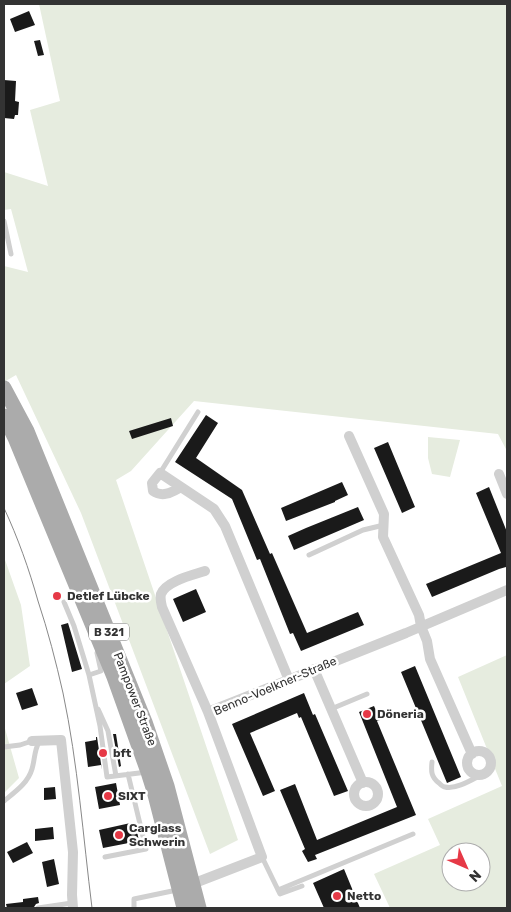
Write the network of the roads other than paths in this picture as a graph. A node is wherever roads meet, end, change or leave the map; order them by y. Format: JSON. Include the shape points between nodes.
{"nodes":[{"id":1,"x":4,"y":221,"type":"edge"},
{"id":2,"x":11,"y":254,"type":"dead end"},
{"id":3,"x":4,"y":388,"type":"edge"},
{"id":4,"x":198,"y":412,"type":"dead end"},
{"id":5,"x":4,"y":416,"type":"edge"},
{"id":6,"x":349,"y":436,"type":"dead end"},
{"id":7,"x":160,"y":473,"type":"junction"},
{"id":8,"x":498,"y":474,"type":"dead end"},
{"id":9,"x":181,"y":487,"type":"junction"},
{"id":10,"x":507,"y":494,"type":"edge"},
{"id":11,"x":384,"y":526,"type":"junction"},
{"id":12,"x":308,"y":555,"type":"dead end"},
{"id":13,"x":205,"y":571,"type":"dead end"},
{"id":14,"x":507,"y":590,"type":"edge"},
{"id":15,"x":64,"y":602,"type":"dead end"},
{"id":16,"x":90,"y":620,"type":"junction"},
{"id":17,"x":421,"y":626,"type":"junction"},
{"id":18,"x":314,"y":669,"type":"junction"},
{"id":19,"x":89,"y":675,"type":"junction"},
{"id":20,"x":289,"y":680,"type":"junction"},
{"id":21,"x":367,"y":694,"type":"dead end"},
{"id":22,"x":94,"y":699,"type":"junction"},
{"id":23,"x":331,"y":709,"type":"junction"},
{"id":24,"x":208,"y":712,"type":"junction"},
{"id":25,"x":35,"y":741,"type":"junction"},
{"id":26,"x":4,"y":747,"type":"edge"},
{"id":27,"x":472,"y":754,"type":"junction"},
{"id":28,"x":432,"y":762,"type":"dead end"},
{"id":29,"x":148,"y":772,"type":"junction"},
{"id":30,"x":128,"y":774,"type":"junction"},
{"id":31,"x":483,"y":774,"type":"junction"},
{"id":32,"x":116,"y":776,"type":"junction"},
{"id":33,"x":363,"y":783,"type":"dead end"},
{"id":34,"x":4,"y":801,"type":"edge"},
{"id":35,"x":413,"y":834,"type":"dead end"},
{"id":36,"x":104,"y":857,"type":"dead end"},
{"id":37,"x":262,"y":857,"type":"junction"},
{"id":38,"x":186,"y":886,"type":"junction"},
{"id":39,"x":302,"y":886,"type":"dead end"},
{"id":40,"x":278,"y":890,"type":"junction"},
{"id":41,"x":73,"y":906,"type":"edge"},
{"id":42,"x":38,"y":908,"type":"edge"},
{"id":43,"x":134,"y":908,"type":"edge"},
{"id":44,"x":184,"y":908,"type":"edge"},
{"id":45,"x":199,"y":908,"type":"edge"}],
"edges":[{"from":1,"to":2,"type":"lane"},
{"from":3,"to":38,"type":"main road","name":"Pampower Straße","number":"B 321","via":[[27,431],[145,722],[167,786]]},
{"from":4,"to":7,"type":"lane"},
{"from":5,"to":16,"type":"main road","name":"Pampower Straße","number":"B 321"},
{"from":6,"to":11,"type":"street","via":[[384,514]]},
{"from":7,"to":9,"type":"street"},
{"from":7,"to":9,"type":"street","via":[[152,483],[153,491],[164,495]]},
{"from":8,"to":10,"type":"street"},
{"from":9,"to":20,"type":"street","via":[[214,509],[225,526]]},
{"from":11,"to":12,"type":"lane","via":[[363,530]]},
{"from":11,"to":17,"type":"street","via":[[383,536]]},
{"from":13,"to":24,"type":"street","via":[[168,585],[161,596],[162,607]]},
{"from":14,"to":17,"type":"street","name":"Benno-Voelkner-Straße"},
{"from":15,"to":19,"type":"lane"},
{"from":16,"to":19,"type":"lane","via":[[101,671]]},
{"from":16,"to":29,"type":"main road","name":"Pampower Straße","number":"B 321"},
{"from":17,"to":18,"type":"street","name":"Benno-Voelkner-Straße"},
{"from":17,"to":27,"type":"street","via":[[430,659]]},
{"from":18,"to":20,"type":"street","name":"Benno-Voelkner-Straße"},
{"from":18,"to":23,"type":"street"},
{"from":19,"to":22,"type":"lane"},
{"from":20,"to":24,"type":"street","name":"Benno-Voelkner-Straße"},
{"from":21,"to":23,"type":"lane"},
{"from":22,"to":32,"type":"lane","via":[[108,730]]},
{"from":22,"to":32,"type":"lane","via":[[107,777]]},
{"from":23,"to":33,"type":"street"},
{"from":24,"to":37,"type":"street","name":"Benno-Voelkner-Straße"},
{"from":25,"to":26,"type":"lane"},
{"from":25,"to":34,"type":"lane","via":[[32,770],[22,787]]},
{"from":25,"to":41,"type":"street","via":[[61,740],[73,852]]},
{"from":27,"to":31,"type":"street","via":[[468,760],[469,768],[475,774]]},
{"from":27,"to":31,"type":"street","via":[[483,751],[489,756],[490,767]]},
{"from":28,"to":31,"type":"lane","via":[[431,772],[444,787],[454,788]]},
{"from":29,"to":30,"type":"lane"},
{"from":29,"to":38,"type":"main road","name":"Pampower Straße","number":"B 321"},
{"from":30,"to":32,"type":"lane"},
{"from":30,"to":36,"type":"lane","via":[[146,849]]},
{"from":35,"to":40,"type":"lane"},
{"from":37,"to":38,"type":"street"},
{"from":37,"to":40,"type":"lane"},
{"from":38,"to":43,"type":"lane","via":[[134,899]]},
{"from":38,"to":44,"type":"main road","name":"Pampower Straße","number":"B 321"},
{"from":38,"to":45,"type":"main road","name":"Pampower Straße","number":"B 321"},
{"from":39,"to":40,"type":"lane","via":[[280,894]]},
{"from":41,"to":42,"type":"lane"}]}
